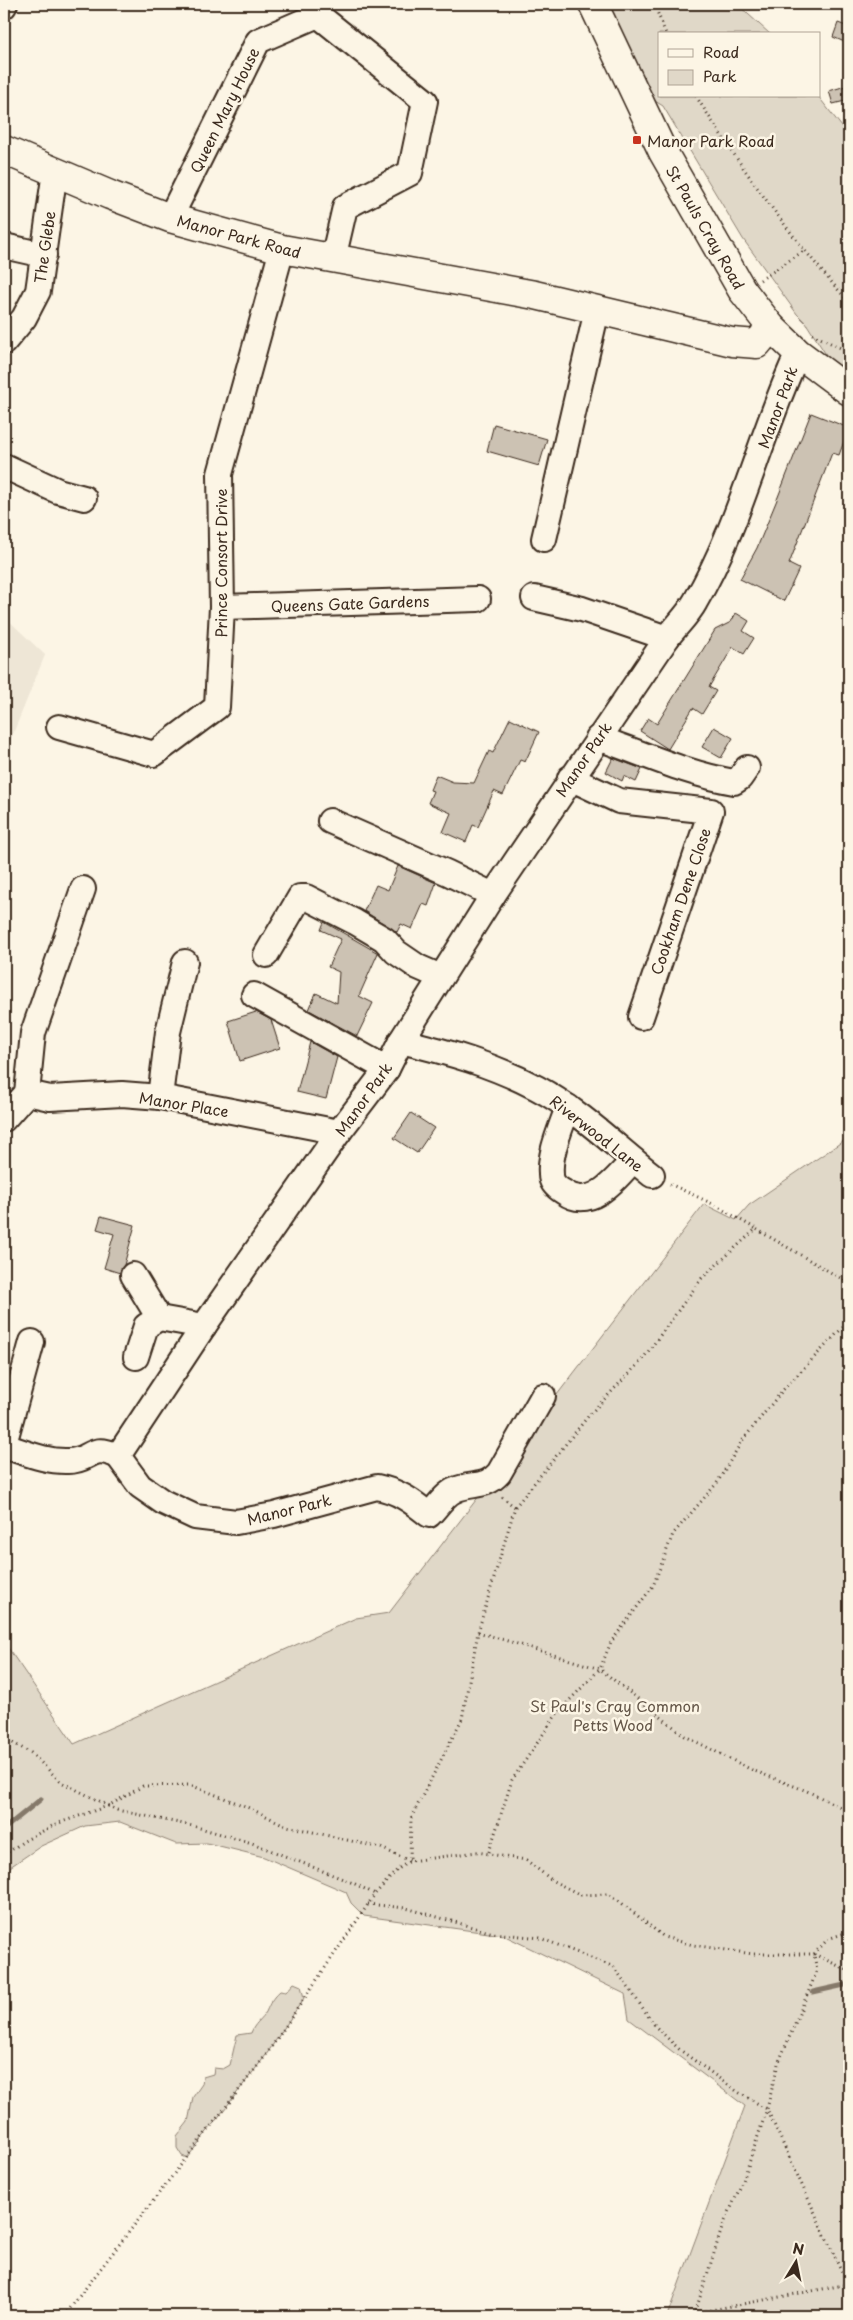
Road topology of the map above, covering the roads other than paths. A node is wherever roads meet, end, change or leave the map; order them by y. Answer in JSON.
{"nodes":[{"id":1,"x":593,"y":4,"type":"edge"},
{"id":2,"x":4,"y":150,"type":"edge"},
{"id":3,"x":55,"y":171,"type":"junction"},
{"id":4,"x":170,"y":218,"type":"junction"},
{"id":5,"x":4,"y":246,"type":"edge"},
{"id":6,"x":282,"y":249,"type":"junction"},
{"id":7,"x":44,"y":255,"type":"junction"},
{"id":8,"x":333,"y":259,"type":"junction"},
{"id":9,"x":597,"y":310,"type":"junction"},
{"id":10,"x":771,"y":327,"type":"junction"},
{"id":11,"x":802,"y":340,"type":"junction"},
{"id":12,"x":4,"y":342,"type":"edge"},
{"id":13,"x":849,"y":391,"type":"edge"},
{"id":14,"x":4,"y":466,"type":"edge"},
{"id":15,"x":84,"y":498,"type":"dead end"},
{"id":16,"x":544,"y":539,"type":"dead end"},
{"id":17,"x":534,"y":598,"type":"dead end"},
{"id":18,"x":478,"y":599,"type":"dead end"},
{"id":19,"x":222,"y":608,"type":"junction"},
{"id":20,"x":667,"y":638,"type":"junction"},
{"id":21,"x":59,"y":727,"type":"dead end"},
{"id":22,"x":598,"y":738,"type":"junction"},
{"id":23,"x":747,"y":768,"type":"dead end"},
{"id":24,"x":570,"y":778,"type":"junction"},
{"id":25,"x":330,"y":822,"type":"dead end"},
{"id":26,"x":84,"y":889,"type":"dead end"},
{"id":27,"x":493,"y":895,"type":"junction"},
{"id":28,"x":266,"y":955,"type":"dead end"},
{"id":29,"x":185,"y":962,"type":"dead end"},
{"id":30,"x":441,"y":977,"type":"junction"},
{"id":31,"x":254,"y":995,"type":"dead end"},
{"id":32,"x":641,"y":1016,"type":"dead end"},
{"id":33,"x":401,"y":1040,"type":"junction"},
{"id":34,"x":387,"y":1069,"type":"junction"},
{"id":35,"x":27,"y":1093,"type":"junction"},
{"id":36,"x":160,"y":1097,"type":"junction"},
{"id":37,"x":568,"y":1107,"type":"junction"},
{"id":38,"x":4,"y":1119,"type":"edge"},
{"id":39,"x":339,"y":1132,"type":"junction"},
{"id":40,"x":633,"y":1160,"type":"junction"},
{"id":41,"x":652,"y":1175,"type":"road end"},
{"id":42,"x":133,"y":1274,"type":"dead end"},
{"id":43,"x":159,"y":1318,"type":"junction"},
{"id":44,"x":204,"y":1326,"type":"junction"},
{"id":45,"x":32,"y":1342,"type":"dead end"},
{"id":46,"x":136,"y":1356,"type":"dead end"},
{"id":47,"x":543,"y":1396,"type":"dead end"},
{"id":48,"x":4,"y":1445,"type":"edge"},
{"id":49,"x":118,"y":1456,"type":"junction"}],
"edges":[{"from":1,"to":10,"type":"main road","name":"St Pauls Cray Road"},
{"from":2,"to":3,"type":"main road","name":"Manor Park Road"},
{"from":3,"to":4,"type":"main road","name":"Manor Park Road"},
{"from":3,"to":7,"type":"street","name":"The Glebe"},
{"from":4,"to":6,"type":"main road","name":"Manor Park Road"},
{"from":4,"to":8,"type":"street","name":"Queen Mary House"},
{"from":5,"to":7,"type":"street"},
{"from":6,"to":8,"type":"main road","name":"Manor Park Road"},
{"from":6,"to":19,"type":"street","name":"Prince Consort Drive"},
{"from":7,"to":12,"type":"street","name":"The Glebe"},
{"from":8,"to":9,"type":"main road","name":"Manor Park Road"},
{"from":9,"to":10,"type":"main road","name":"Manor Park Road"},
{"from":9,"to":16,"type":"street"},
{"from":10,"to":11,"type":"main road","name":"St Pauls Cray Road"},
{"from":11,"to":13,"type":"main road","name":"St Pauls Cray Road"},
{"from":11,"to":20,"type":"street","name":"Manor Park"},
{"from":14,"to":15,"type":"street"},
{"from":17,"to":20,"type":"street"},
{"from":18,"to":19,"type":"street","name":"Queens Gate Gardens"},
{"from":19,"to":21,"type":"street","name":"Prince Consort Drive"},
{"from":20,"to":22,"type":"street","name":"Manor Park"},
{"from":22,"to":23,"type":"street"},
{"from":22,"to":24,"type":"street","name":"Manor Park"},
{"from":24,"to":27,"type":"street","name":"Manor Park"},
{"from":24,"to":32,"type":"street","name":"Cookham Dene Close"},
{"from":25,"to":27,"type":"street"},
{"from":26,"to":35,"type":"street"},
{"from":27,"to":30,"type":"street","name":"Manor Park"},
{"from":28,"to":30,"type":"street"},
{"from":29,"to":36,"type":"street"},
{"from":30,"to":33,"type":"street","name":"Manor Park"},
{"from":31,"to":34,"type":"street"},
{"from":33,"to":34,"type":"street","name":"Manor Park"},
{"from":33,"to":37,"type":"street","name":"Riverwood Lane"},
{"from":34,"to":39,"type":"street","name":"Manor Park"},
{"from":35,"to":36,"type":"street","name":"Manor Place"},
{"from":35,"to":38,"type":"street"},
{"from":36,"to":39,"type":"street","name":"Manor Place"},
{"from":37,"to":40,"type":"street","name":"Riverwood Lane"},
{"from":37,"to":40,"type":"street"},
{"from":39,"to":44,"type":"street","name":"Manor Park"},
{"from":40,"to":41,"type":"street","name":"Riverwood Lane"},
{"from":42,"to":43,"type":"street"},
{"from":43,"to":44,"type":"street"},
{"from":43,"to":46,"type":"street"},
{"from":44,"to":49,"type":"street","name":"Manor Park"},
{"from":45,"to":48,"type":"street"},
{"from":47,"to":49,"type":"street","name":"Manor Park"},
{"from":48,"to":49,"type":"street"}]}
